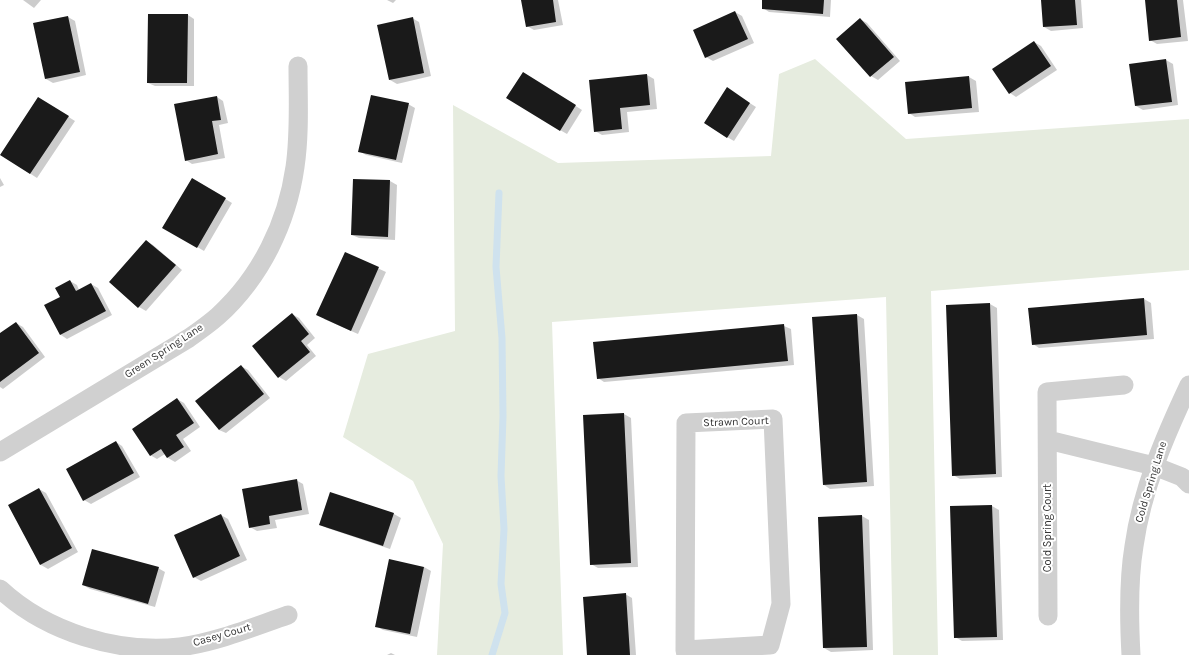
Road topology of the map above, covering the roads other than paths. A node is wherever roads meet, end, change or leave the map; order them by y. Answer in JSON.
{"nodes":[{"id":1,"x":298,"y":66,"type":"dead end"},
{"id":2,"x":1124,"y":385,"type":"dead end"},
{"id":3,"x":1189,"y":385,"type":"edge"},
{"id":4,"x":1048,"y":440,"type":"junction"},
{"id":5,"x":0,"y":452,"type":"edge"},
{"id":6,"x":1154,"y":466,"type":"junction"},
{"id":7,"x":1189,"y":484,"type":"edge"},
{"id":8,"x":0,"y":588,"type":"edge"},
{"id":9,"x":288,"y":615,"type":"dead end"},
{"id":10,"x":1048,"y":616,"type":"dead end"},
{"id":11,"x":685,"y":652,"type":"edge"},
{"id":12,"x":1131,"y":655,"type":"edge"}],
"edges":[{"from":1,"to":5,"type":"street","name":"Green Spring Lane"},
{"from":2,"to":4,"type":"street","name":"Cold Spring Court"},
{"from":3,"to":6,"type":"street","name":"Cold Spring Lane"},
{"from":4,"to":6,"type":"street"},
{"from":4,"to":10,"type":"street","name":"Cold Spring Court"},
{"from":6,"to":7,"type":"street"},
{"from":6,"to":12,"type":"street","name":"Cold Spring Lane"},
{"from":8,"to":9,"type":"street","name":"Casey Court"},
{"from":11,"to":11,"type":"street","name":"Strawn Court"}]}
